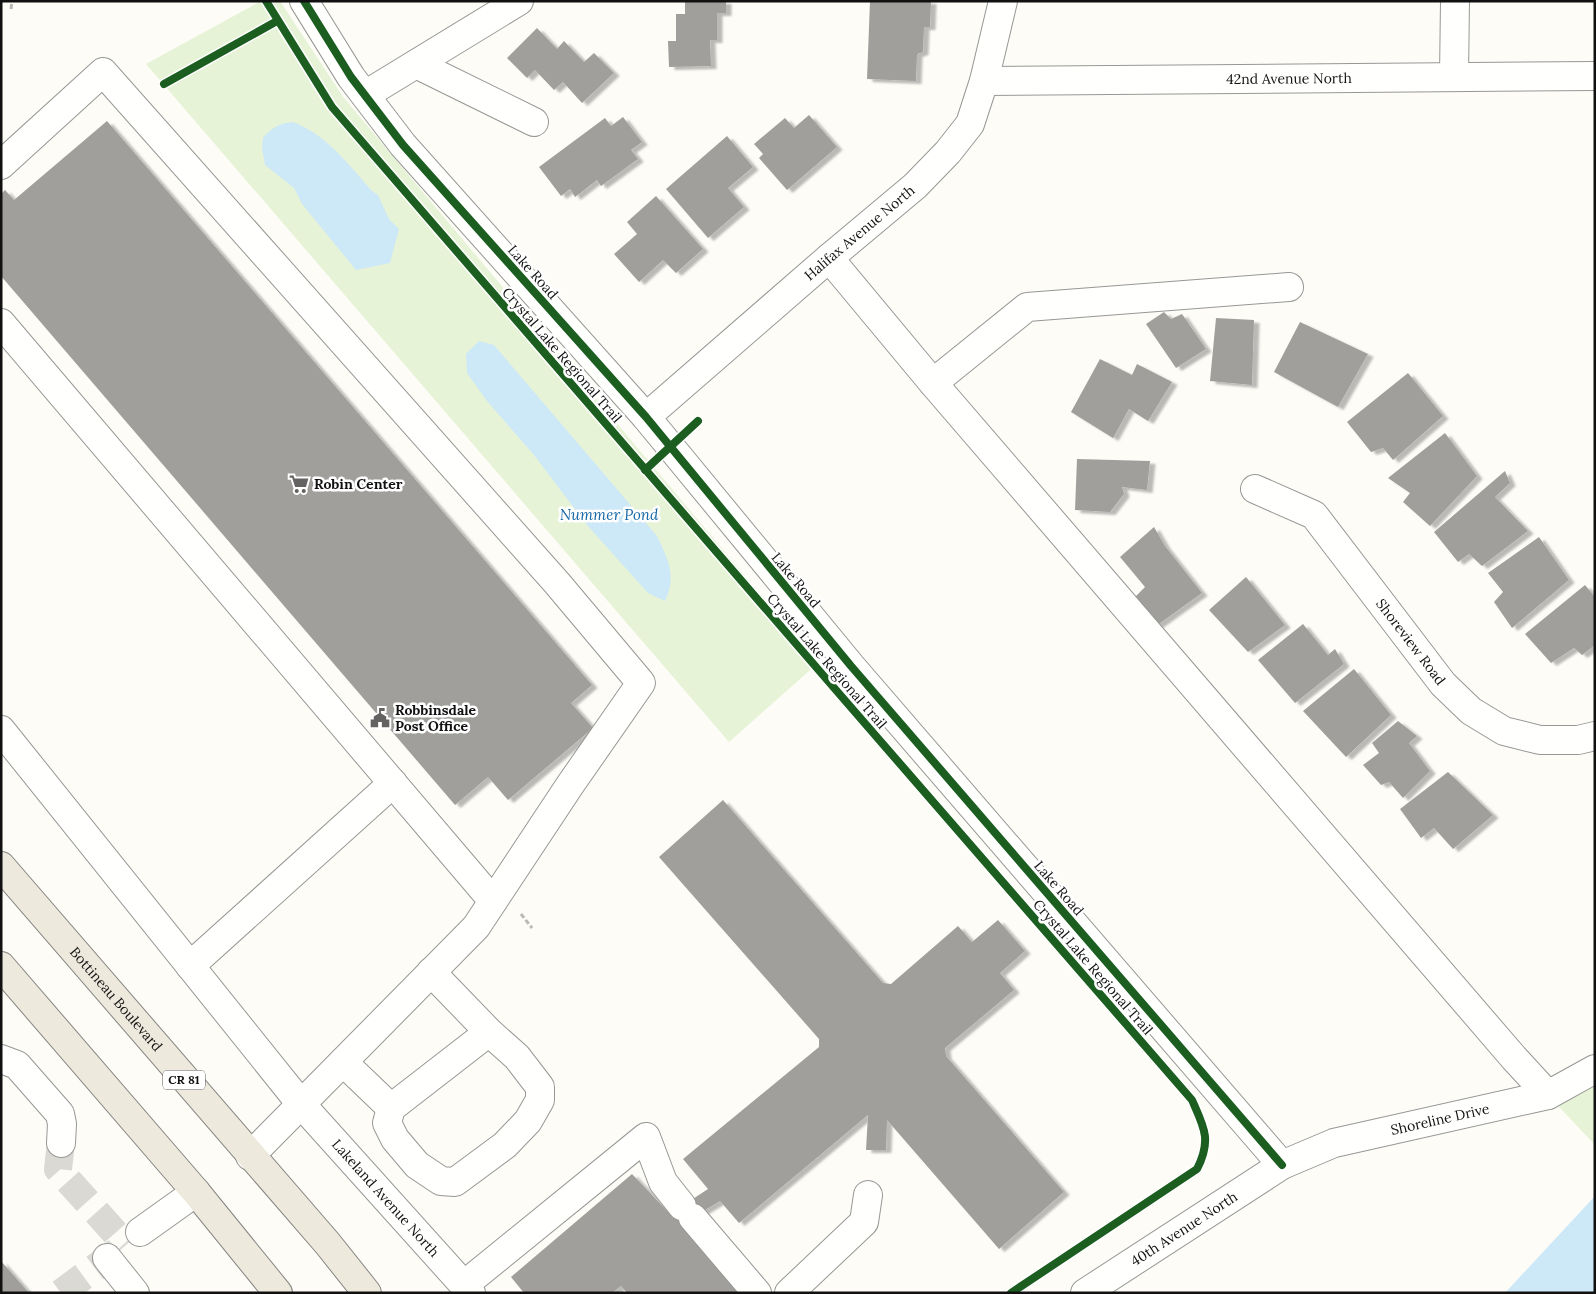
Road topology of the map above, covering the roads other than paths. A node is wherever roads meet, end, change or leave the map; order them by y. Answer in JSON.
{"nodes":[{"id":1,"x":304,"y":1,"type":"edge"},
{"id":2,"x":519,"y":1,"type":"edge"},
{"id":3,"x":1004,"y":1,"type":"edge"},
{"id":4,"x":1455,"y":1,"type":"edge"},
{"id":5,"x":416,"y":64,"type":"junction"},
{"id":6,"x":1595,"y":76,"type":"edge"},
{"id":7,"x":1454,"y":77,"type":"junction"},
{"id":8,"x":984,"y":80,"type":"junction"},
{"id":9,"x":365,"y":95,"type":"junction"},
{"id":10,"x":534,"y":122,"type":"dead end"},
{"id":11,"x":1,"y":165,"type":"edge"},
{"id":12,"x":829,"y":258,"type":"junction"},
{"id":13,"x":1289,"y":287,"type":"dead end"},
{"id":14,"x":3,"y":330,"type":"edge"},
{"id":15,"x":933,"y":383,"type":"junction"},
{"id":16,"x":646,"y":417,"type":"junction"},
{"id":17,"x":1255,"y":489,"type":"dead end"},
{"id":18,"x":1,"y":730,"type":"edge"},
{"id":19,"x":1595,"y":736,"type":"edge"},
{"id":20,"x":393,"y":783,"type":"junction"},
{"id":21,"x":1,"y":866,"type":"edge"},
{"id":22,"x":494,"y":901,"type":"junction"},
{"id":23,"x":1,"y":966,"type":"edge"},
{"id":24,"x":190,"y":966,"type":"junction"},
{"id":25,"x":431,"y":972,"type":"junction"},
{"id":26,"x":489,"y":1032,"type":"junction"},
{"id":27,"x":1,"y":1059,"type":"edge"},
{"id":28,"x":343,"y":1062,"type":"junction"},
{"id":29,"x":1595,"y":1069,"type":"edge"},
{"id":30,"x":1548,"y":1096,"type":"junction"},
{"id":31,"x":301,"y":1104,"type":"junction"},
{"id":32,"x":391,"y":1108,"type":"junction"},
{"id":33,"x":61,"y":1143,"type":"tunnel mouth"},
{"id":34,"x":250,"y":1156,"type":"junction"},
{"id":35,"x":1282,"y":1165,"type":"junction"},
{"id":36,"x":196,"y":1192,"type":"junction"},
{"id":37,"x":868,"y":1195,"type":"dead end"},
{"id":38,"x":140,"y":1232,"type":"dead end"},
{"id":39,"x":107,"y":1258,"type":"dead end"},
{"id":40,"x":468,"y":1289,"type":"edge"},
{"id":41,"x":135,"y":1293,"type":"edge"},
{"id":42,"x":278,"y":1293,"type":"edge"},
{"id":43,"x":368,"y":1293,"type":"edge"},
{"id":44,"x":757,"y":1293,"type":"edge"},
{"id":45,"x":789,"y":1293,"type":"edge"},
{"id":46,"x":1085,"y":1293,"type":"edge"}],
"edges":[{"from":1,"to":9,"type":"street","name":"Lake Road"},
{"from":2,"to":5,"type":"street"},
{"from":3,"to":8,"type":"street","name":"Halifax Avenue North"},
{"from":4,"to":7,"type":"street"},
{"from":5,"to":9,"type":"street"},
{"from":5,"to":10,"type":"street"},
{"from":6,"to":7,"type":"street","name":"42nd Avenue North"},
{"from":7,"to":8,"type":"street","name":"42nd Avenue North"},
{"from":8,"to":12,"type":"street","name":"Halifax Avenue North"},
{"from":9,"to":16,"type":"street","name":"Lake Road"},
{"from":11,"to":22,"type":"street"},
{"from":12,"to":15,"type":"street"},
{"from":12,"to":16,"type":"street","name":"Halifax Avenue North"},
{"from":13,"to":15,"type":"street"},
{"from":14,"to":20,"type":"street"},
{"from":15,"to":30,"type":"street"},
{"from":16,"to":35,"type":"street","name":"Lake Road"},
{"from":17,"to":19,"type":"street","name":"Shoreview Road"},
{"from":18,"to":24,"type":"street","name":"Lakeland Avenue North"},
{"from":20,"to":22,"type":"street"},
{"from":20,"to":24,"type":"street"},
{"from":21,"to":34,"type":"main road","name":"Bottineau Boulevard","number":"CR 81"},
{"from":22,"to":25,"type":"street"},
{"from":23,"to":36,"type":"main road"},
{"from":24,"to":31,"type":"street","name":"Lakeland Avenue North"},
{"from":25,"to":26,"type":"street"},
{"from":25,"to":28,"type":"street"},
{"from":26,"to":32,"type":"street"},
{"from":26,"to":32,"type":"street"},
{"from":27,"to":33,"type":"street"},
{"from":28,"to":31,"type":"street"},
{"from":28,"to":32,"type":"street"},
{"from":29,"to":30,"type":"street","name":"Shoreline Drive"},
{"from":30,"to":35,"type":"street","name":"Shoreline Drive"},
{"from":31,"to":34,"type":"street"},
{"from":31,"to":40,"type":"street","name":"Lakeland Avenue North"},
{"from":34,"to":43,"type":"main road","name":"Bottineau Boulevard","number":"CR 81"},
{"from":35,"to":46,"type":"street","name":"40th Avenue North"},
{"from":36,"to":38,"type":"street"},
{"from":36,"to":42,"type":"main road"},
{"from":37,"to":45,"type":"street"},
{"from":39,"to":41,"type":"street"},
{"from":40,"to":44,"type":"street"}]}
